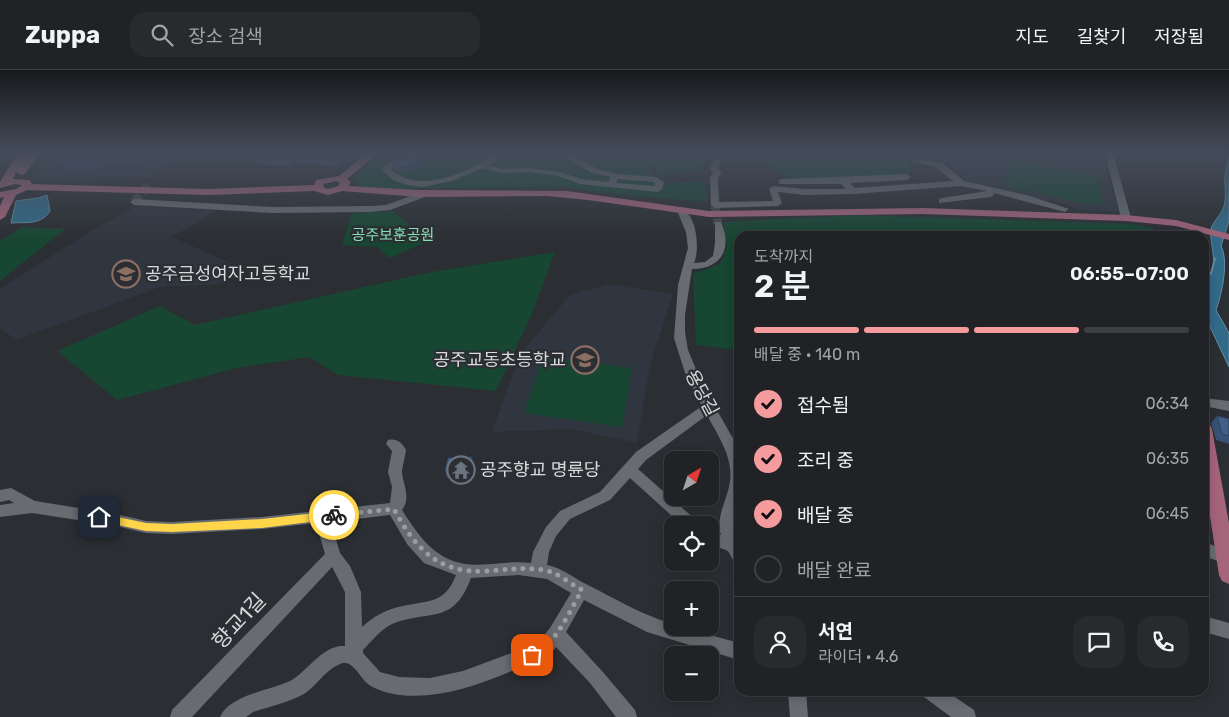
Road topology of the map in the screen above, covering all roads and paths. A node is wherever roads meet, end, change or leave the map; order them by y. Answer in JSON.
{"nodes":[{"id":1,"x":320,"y":183,"type":"edge"},
{"id":2,"x":337,"y":183,"type":"edge"},
{"id":3,"x":409,"y":183,"type":"edge"},
{"id":4,"x":423,"y":183,"type":"edge"},
{"id":5,"x":596,"y":183,"type":"edge"},
{"id":6,"x":660,"y":183,"type":"edge"},
{"id":7,"x":715,"y":183,"type":"edge"},
{"id":8,"x":770,"y":183,"type":"edge"},
{"id":9,"x":846,"y":183,"type":"edge"},
{"id":10,"x":957,"y":183,"type":"edge"},
{"id":11,"x":960,"y":183,"type":"edge"},
{"id":12,"x":1117,"y":183,"type":"edge"},
{"id":13,"x":3,"y":184,"type":"edge"},
{"id":14,"x":342,"y":184,"type":"joint"},
{"id":15,"x":610,"y":185,"type":"joint"},
{"id":16,"x":15,"y":190,"type":"edge"},
{"id":17,"x":773,"y":190,"type":"junction"},
{"id":18,"x":853,"y":191,"type":"junction"},
{"id":19,"x":427,"y":193,"type":"junction"},
{"id":20,"x":577,"y":197,"type":"junction"},
{"id":21,"x":1027,"y":198,"type":"junction"},
{"id":22,"x":942,"y":201,"type":"dead end"},
{"id":23,"x":134,"y":202,"type":"dead end"},
{"id":24,"x":715,"y":204,"type":"junction"},
{"id":25,"x":1065,"y":209,"type":"dead end"},
{"id":26,"x":683,"y":213,"type":"junction"},
{"id":27,"x":0,"y":217,"type":"edge"},
{"id":28,"x":1126,"y":218,"type":"junction"},
{"id":29,"x":718,"y":224,"type":"tunnel mouth"},
{"id":30,"x":1181,"y":224,"type":"junction"},
{"id":31,"x":1178,"y":231,"type":"edge"},
{"id":32,"x":1207,"y":231,"type":"edge"},
{"id":33,"x":1209,"y":232,"type":"edge"},
{"id":34,"x":1229,"y":237,"type":"edge"},
{"id":35,"x":687,"y":266,"type":"junction"},
{"id":36,"x":1209,"y":403,"type":"edge"},
{"id":37,"x":1226,"y":405,"type":"edge"},
{"id":38,"x":709,"y":407,"type":"junction"},
{"id":39,"x":1229,"y":418,"type":"edge"},
{"id":40,"x":393,"y":444,"type":"dead end"},
{"id":41,"x":734,"y":452,"type":"edge"},
{"id":42,"x":629,"y":468,"type":"junction"},
{"id":43,"x":1209,"y":488,"type":"edge"},
{"id":44,"x":0,"y":496,"type":"edge"},
{"id":45,"x":734,"y":496,"type":"edge"},
{"id":46,"x":32,"y":508,"type":"junction"},
{"id":47,"x":394,"y":509,"type":"junction"},
{"id":48,"x":0,"y":510,"type":"edge"},
{"id":49,"x":322,"y":516,"type":"junction"},
{"id":50,"x":682,"y":516,"type":"edge"},
{"id":51,"x":719,"y":542,"type":"edge"},
{"id":52,"x":734,"y":548,"type":"edge"},
{"id":53,"x":734,"y":550,"type":"edge"},
{"id":54,"x":1209,"y":551,"type":"edge"},
{"id":55,"x":333,"y":556,"type":"junction"},
{"id":56,"x":1226,"y":556,"type":"junction"},
{"id":57,"x":538,"y":569,"type":"junction"},
{"id":58,"x":465,"y":571,"type":"junction"},
{"id":59,"x":1229,"y":575,"type":"edge"},
{"id":60,"x":582,"y":590,"type":"junction"},
{"id":61,"x":1209,"y":625,"type":"edge"},
{"id":62,"x":1229,"y":631,"type":"edge"},
{"id":63,"x":556,"y":634,"type":"junction"},
{"id":64,"x":734,"y":650,"type":"edge"},
{"id":65,"x":354,"y":651,"type":"junction"},
{"id":66,"x":798,"y":696,"type":"edge"},
{"id":67,"x":937,"y":696,"type":"edge"},
{"id":68,"x":180,"y":717,"type":"edge"},
{"id":69,"x":230,"y":717,"type":"edge"},
{"id":70,"x":628,"y":717,"type":"edge"},
{"id":71,"x":799,"y":717,"type":"edge"},
{"id":72,"x":967,"y":717,"type":"edge"}],
"edges":[{"from":1,"to":16,"type":"main road"},
{"from":2,"to":14,"type":"main road"},
{"from":3,"to":4,"type":"street"},
{"from":5,"to":15,"type":"street"},
{"from":6,"to":15,"type":"street"},
{"from":7,"to":24,"type":"street"},
{"from":8,"to":17,"type":"street"},
{"from":9,"to":18,"type":"street"},
{"from":10,"to":18,"type":"street"},
{"from":11,"to":21,"type":"street"},
{"from":12,"to":28,"type":"street"},
{"from":13,"to":16,"type":"main road"},
{"from":14,"to":19,"type":"main road"},
{"from":16,"to":27,"type":"main road"},
{"from":17,"to":18,"type":"street"},
{"from":17,"to":24,"type":"street"},
{"from":19,"to":20,"type":"main road"},
{"from":19,"to":23,"type":"street"},
{"from":20,"to":24,"type":"main road"},
{"from":20,"to":26,"type":"main road"},
{"from":21,"to":22,"type":"street"},
{"from":21,"to":25,"type":"street"},
{"from":26,"to":28,"type":"main road"},
{"from":26,"to":35,"type":"street","name":"용당길"},
{"from":28,"to":30,"type":"main road"},
{"from":29,"to":35,"type":"street"},
{"from":30,"to":31,"type":"main road"},
{"from":30,"to":32,"type":"main road"},
{"from":33,"to":34,"type":"main road"},
{"from":35,"to":38,"type":"street","name":"용당길"},
{"from":36,"to":37,"type":"street"},
{"from":37,"to":39,"type":"street"},
{"from":38,"to":41,"type":"street","name":"용당길"},
{"from":38,"to":42,"type":"street"},
{"from":40,"to":47,"type":"street"},
{"from":42,"to":50,"type":"street"},
{"from":42,"to":57,"type":"street"},
{"from":43,"to":56,"type":"main road"},
{"from":44,"to":46,"type":"street"},
{"from":45,"to":52,"type":"street","name":"용당길"},
{"from":46,"to":48,"type":"street"},
{"from":46,"to":49,"type":"street"},
{"from":47,"to":49,"type":"street"},
{"from":47,"to":58,"type":"street"},
{"from":49,"to":55,"type":"street"},
{"from":51,"to":53,"type":"street","name":"용당길"},
{"from":54,"to":56,"type":"street"},
{"from":55,"to":65,"type":"street"},
{"from":55,"to":68,"type":"street","name":"향교1길"},
{"from":56,"to":59,"type":"main road"},
{"from":57,"to":58,"type":"street"},
{"from":57,"to":60,"type":"street"},
{"from":58,"to":65,"type":"street"},
{"from":60,"to":63,"type":"street"},
{"from":60,"to":64,"type":"street"},
{"from":61,"to":62,"type":"street"},
{"from":63,"to":65,"type":"street"},
{"from":63,"to":70,"type":"street"},
{"from":65,"to":69,"type":"street"},
{"from":66,"to":71,"type":"street"},
{"from":67,"to":72,"type":"street"}]}
